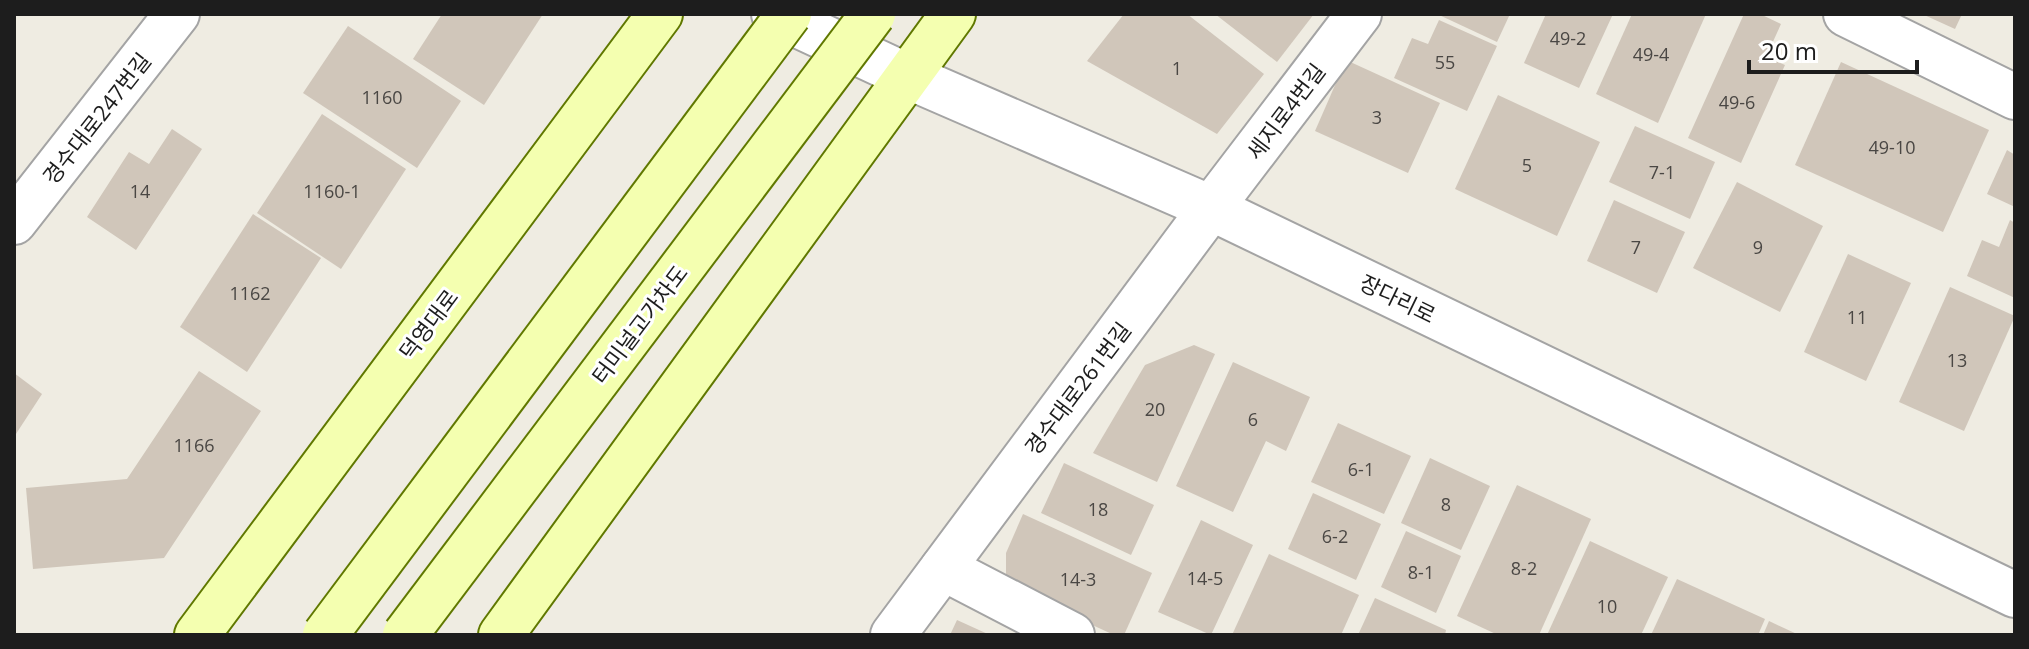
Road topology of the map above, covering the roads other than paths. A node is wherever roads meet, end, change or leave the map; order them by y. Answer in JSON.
{"nodes":[{"id":1,"x":177,"y":14,"type":"edge"},
{"id":2,"x":660,"y":14,"type":"edge"},
{"id":3,"x":774,"y":14,"type":"edge"},
{"id":4,"x":789,"y":14,"type":"edge"},
{"id":5,"x":873,"y":14,"type":"edge"},
{"id":6,"x":953,"y":14,"type":"edge"},
{"id":7,"x":1359,"y":14,"type":"edge"},
{"id":8,"x":1846,"y":14,"type":"edge"},
{"id":9,"x":907,"y":76,"type":"junction"},
{"id":10,"x":2015,"y":97,"type":"edge"},
{"id":11,"x":1211,"y":208,"type":"junction"},
{"id":12,"x":14,"y":222,"type":"edge"},
{"id":13,"x":943,"y":568,"type":"junction"},
{"id":14,"x":2015,"y":595,"type":"edge"},
{"id":15,"x":197,"y":635,"type":"edge"},
{"id":16,"x":325,"y":635,"type":"edge"},
{"id":17,"x":405,"y":635,"type":"edge"},
{"id":18,"x":501,"y":635,"type":"edge"},
{"id":19,"x":893,"y":635,"type":"edge"},
{"id":20,"x":1072,"y":635,"type":"edge"}],
"edges":[{"from":1,"to":12,"type":"street","name":"경수대로247번길"},
{"from":2,"to":15,"type":"main road","name":"덕영대로"},
{"from":3,"to":9,"type":"street","name":"장다리로"},
{"from":4,"to":16,"type":"main road","bridge":true},
{"from":5,"to":17,"type":"main road","name":"터미널고가차도","bridge":true},
{"from":6,"to":9,"type":"main road"},
{"from":7,"to":11,"type":"street","name":"세지로4번길"},
{"from":8,"to":10,"type":"street"},
{"from":9,"to":11,"type":"street","name":"장다리로"},
{"from":9,"to":18,"type":"main road"},
{"from":11,"to":13,"type":"street","name":"경수대로261번길"},
{"from":11,"to":14,"type":"street","name":"장다리로"},
{"from":13,"to":19,"type":"street","name":"경수대로261번길"},
{"from":13,"to":20,"type":"street"}]}
